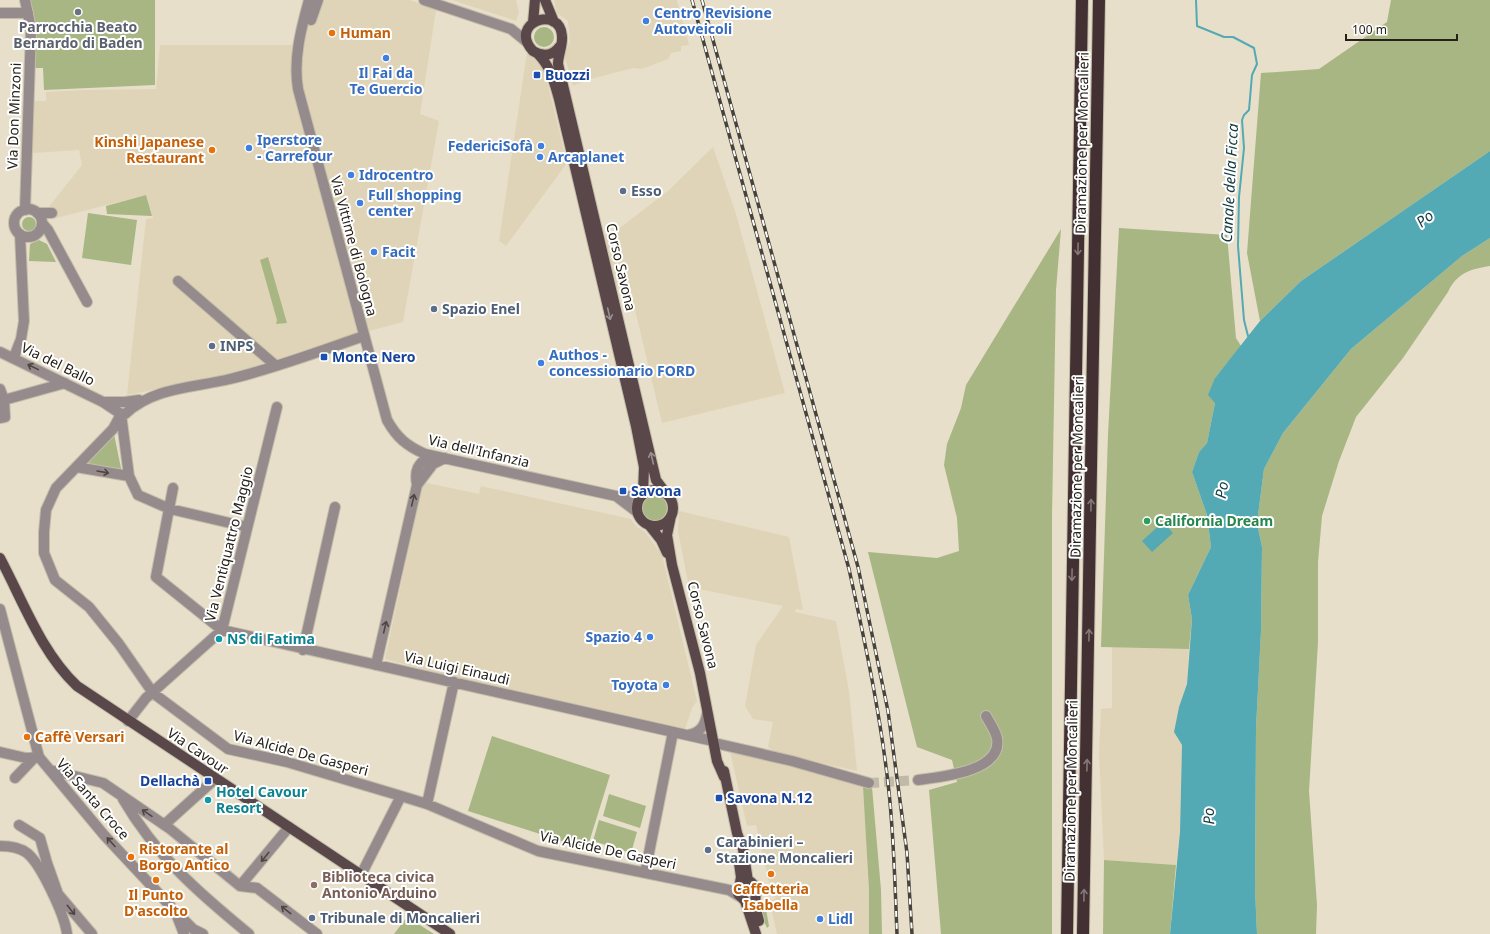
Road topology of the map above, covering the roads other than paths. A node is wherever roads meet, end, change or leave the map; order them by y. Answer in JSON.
{"nodes":[{"id":1,"x":26,"y":0,"type":"edge"},
{"id":2,"x":310,"y":0,"type":"edge"},
{"id":3,"x":318,"y":0,"type":"edge"},
{"id":4,"x":424,"y":0,"type":"edge"},
{"id":5,"x":535,"y":0,"type":"edge"},
{"id":6,"x":545,"y":0,"type":"edge"},
{"id":7,"x":1082,"y":0,"type":"edge"},
{"id":8,"x":1100,"y":0,"type":"edge"},
{"id":9,"x":0,"y":13,"type":"edge"},
{"id":10,"x":28,"y":13,"type":"junction"},
{"id":11,"x":554,"y":22,"type":"junction"},
{"id":12,"x":531,"y":25,"type":"junction"},
{"id":13,"x":511,"y":29,"type":"junction"},
{"id":14,"x":527,"y":42,"type":"junction"},
{"id":15,"x":300,"y":45,"type":"junction"},
{"id":16,"x":560,"y":46,"type":"junction"},
{"id":17,"x":538,"y":54,"type":"junction"},
{"id":18,"x":25,"y":210,"type":"junction"},
{"id":19,"x":40,"y":219,"type":"junction"},
{"id":20,"x":29,"y":235,"type":"junction"},
{"id":21,"x":53,"y":242,"type":"junction"},
{"id":22,"x":178,"y":281,"type":"dead end"},
{"id":23,"x":87,"y":302,"type":"dead end"},
{"id":24,"x":364,"y":336,"type":"junction"},
{"id":25,"x":0,"y":352,"type":"edge"},
{"id":26,"x":14,"y":357,"type":"junction"},
{"id":27,"x":275,"y":365,"type":"junction"},
{"id":28,"x":65,"y":383,"type":"junction"},
{"id":29,"x":0,"y":388,"type":"edge"},
{"id":30,"x":4,"y":400,"type":"junction"},
{"id":31,"x":277,"y":407,"type":"dead end"},
{"id":32,"x":122,"y":408,"type":"junction"},
{"id":33,"x":0,"y":418,"type":"edge"},
{"id":34,"x":430,"y":455,"type":"junction"},
{"id":35,"x":445,"y":458,"type":"junction"},
{"id":36,"x":76,"y":467,"type":"junction"},
{"id":37,"x":129,"y":476,"type":"junction"},
{"id":38,"x":417,"y":485,"type":"junction"},
{"id":39,"x":173,"y":488,"type":"dead end"},
{"id":40,"x":665,"y":492,"type":"junction"},
{"id":41,"x":642,"y":495,"type":"junction"},
{"id":42,"x":616,"y":496,"type":"junction"},
{"id":43,"x":335,"y":507,"type":"dead end"},
{"id":44,"x":170,"y":509,"type":"junction"},
{"id":45,"x":637,"y":512,"type":"junction"},
{"id":46,"x":671,"y":516,"type":"junction"},
{"id":47,"x":648,"y":525,"type":"junction"},
{"id":48,"x":247,"y":527,"type":"junction"},
{"id":49,"x":0,"y":558,"type":"edge"},
{"id":50,"x":672,"y":565,"type":"junction"},
{"id":51,"x":0,"y":609,"type":"edge"},
{"id":52,"x":222,"y":630,"type":"junction"},
{"id":53,"x":303,"y":650,"type":"junction"},
{"id":54,"x":376,"y":665,"type":"junction"},
{"id":55,"x":454,"y":682,"type":"junction"},
{"id":56,"x":153,"y":693,"type":"junction"},
{"id":57,"x":705,"y":693,"type":"junction"},
{"id":58,"x":707,"y":714,"type":"junction"},
{"id":59,"x":986,"y":716,"type":"dead end"},
{"id":60,"x":128,"y":721,"type":"junction"},
{"id":61,"x":673,"y":732,"type":"junction"},
{"id":62,"x":686,"y":735,"type":"junction"},
{"id":63,"x":716,"y":743,"type":"junction"},
{"id":64,"x":0,"y":752,"type":"edge"},
{"id":65,"x":33,"y":758,"type":"junction"},
{"id":66,"x":50,"y":770,"type":"junction"},
{"id":67,"x":15,"y":778,"type":"dead end"},
{"id":68,"x":216,"y":779,"type":"junction"},
{"id":69,"x":918,"y":780,"type":"tunnel mouth"},
{"id":70,"x":870,"y":783,"type":"tunnel mouth"},
{"id":71,"x":121,"y":796,"type":"junction"},
{"id":72,"x":401,"y":796,"type":"junction"},
{"id":73,"x":426,"y":804,"type":"junction"},
{"id":74,"x":19,"y":825,"type":"dead end"},
{"id":75,"x":164,"y":825,"type":"junction"},
{"id":76,"x":289,"y":826,"type":"junction"},
{"id":77,"x":0,"y":846,"type":"edge"},
{"id":78,"x":645,"y":873,"type":"junction"},
{"id":79,"x":361,"y":875,"type":"junction"},
{"id":80,"x":240,"y":886,"type":"junction"},
{"id":81,"x":744,"y":891,"type":"junction"},
{"id":82,"x":56,"y":895,"type":"junction"},
{"id":83,"x":175,"y":911,"type":"junction"},
{"id":84,"x":67,"y":934,"type":"edge"},
{"id":85,"x":92,"y":934,"type":"edge"},
{"id":86,"x":184,"y":934,"type":"edge"},
{"id":87,"x":203,"y":934,"type":"edge"},
{"id":88,"x":249,"y":934,"type":"edge"},
{"id":89,"x":317,"y":934,"type":"edge"},
{"id":90,"x":450,"y":934,"type":"edge"},
{"id":91,"x":756,"y":934,"type":"edge"},
{"id":92,"x":763,"y":934,"type":"edge"},
{"id":93,"x":1067,"y":934,"type":"edge"},
{"id":94,"x":1083,"y":934,"type":"edge"}],
"edges":[{"from":1,"to":10,"type":"street","name":"Via Don Minzoni"},
{"from":2,"to":15,"type":"street","name":"Via Vittime di Bologna"},
{"from":3,"to":15,"type":"street"},
{"from":4,"to":13,"type":"street"},
{"from":5,"to":12,"type":"main road"},
{"from":6,"to":11,"type":"main road"},
{"from":7,"to":93,"type":"highway","name":"Diramazione per Moncalieri","one_way":true},
{"from":94,"to":8,"type":"highway","name":"Diramazione per Moncalieri","one_way":true},
{"from":9,"to":10,"type":"street"},
{"from":10,"to":18,"type":"street","name":"Via Don Minzoni"},
{"from":11,"to":12,"type":"main road"},
{"from":11,"to":16,"type":"main road"},
{"from":12,"to":13,"type":"street"},
{"from":12,"to":14,"type":"main road"},
{"from":13,"to":14,"type":"street"},
{"from":14,"to":17,"type":"main road"},
{"from":15,"to":24,"type":"street","name":"Via Vittime di Bologna"},
{"from":16,"to":17,"type":"main road"},
{"from":40,"to":16,"type":"main road","name":"Corso Savona","one_way":true},
{"from":17,"to":41,"type":"main road","name":"Corso Savona","one_way":true},
{"from":18,"to":19,"type":"street"},
{"from":18,"to":20,"type":"street"},
{"from":19,"to":20,"type":"street"},
{"from":19,"to":21,"type":"street"},
{"from":20,"to":21,"type":"street"},
{"from":20,"to":26,"type":"street"},
{"from":21,"to":23,"type":"street"},
{"from":22,"to":27,"type":"street"},
{"from":24,"to":27,"type":"street"},
{"from":24,"to":34,"type":"street","name":"Via dell'Infanzia"},
{"from":25,"to":26,"type":"street","name":"Via del Ballo"},
{"from":28,"to":26,"type":"street","name":"Via del Ballo","one_way":true},
{"from":27,"to":32,"type":"street"},
{"from":28,"to":30,"type":"street"},
{"from":28,"to":32,"type":"street","name":"Via del Ballo"},
{"from":29,"to":30,"type":"street"},
{"from":30,"to":33,"type":"street"},
{"from":31,"to":48,"type":"street","name":"Via Ventiquattro Maggio"},
{"from":32,"to":36,"type":"street","name":"Via Alcide De Gasperi"},
{"from":32,"to":37,"type":"street"},
{"from":34,"to":35,"type":"street","name":"Via dell'Infanzia"},
{"from":34,"to":38,"type":"street"},
{"from":35,"to":38,"type":"street"},
{"from":35,"to":42,"type":"street","name":"Via dell'Infanzia"},
{"from":36,"to":37,"type":"street","one_way":true},
{"from":36,"to":56,"type":"street","name":"Via Alcide De Gasperi"},
{"from":37,"to":44,"type":"street"},
{"from":54,"to":38,"type":"street","one_way":true},
{"from":39,"to":44,"type":"street"},
{"from":40,"to":41,"type":"main road"},
{"from":40,"to":46,"type":"main road"},
{"from":41,"to":42,"type":"street","name":"Via dell'Infanzia"},
{"from":41,"to":45,"type":"main road"},
{"from":42,"to":45,"type":"street","name":"Via dell'Infanzia"},
{"from":43,"to":53,"type":"street"},
{"from":44,"to":48,"type":"street"},
{"from":44,"to":52,"type":"street"},
{"from":45,"to":47,"type":"main road"},
{"from":46,"to":47,"type":"main road"},
{"from":46,"to":50,"type":"main road","name":"Corso Savona"},
{"from":47,"to":50,"type":"main road","name":"Corso Savona"},
{"from":48,"to":52,"type":"street","name":"Via Ventiquattro Maggio"},
{"from":49,"to":60,"type":"main road","name":"Via Cavour"},
{"from":50,"to":57,"type":"main road","name":"Corso Savona"},
{"from":51,"to":65,"type":"street"},
{"from":52,"to":53,"type":"street","name":"Via Luigi Einaudi"},
{"from":52,"to":56,"type":"street","name":"Via Ventiquattro Maggio"},
{"from":53,"to":54,"type":"street","name":"Via Luigi Einaudi"},
{"from":54,"to":55,"type":"street","name":"Via Luigi Einaudi"},
{"from":55,"to":61,"type":"street","name":"Via Luigi Einaudi"},
{"from":55,"to":73,"type":"street"},
{"from":56,"to":60,"type":"street","name":"Via Ventiquattro Maggio"},
{"from":56,"to":72,"type":"street","name":"Via Alcide De Gasperi"},
{"from":57,"to":58,"type":"main road","name":"Corso Savona"},
{"from":57,"to":63,"type":"main road","name":"Corso Savona"},
{"from":58,"to":62,"type":"street"},
{"from":58,"to":63,"type":"main road","name":"Corso Savona"},
{"from":59,"to":69,"type":"street"},
{"from":60,"to":68,"type":"main road","name":"Via Cavour"},
{"from":61,"to":62,"type":"street","name":"Via Luigi Einaudi"},
{"from":61,"to":78,"type":"street"},
{"from":62,"to":63,"type":"street","name":"Via Luigi Einaudi"},
{"from":63,"to":70,"type":"street","name":"Via Luigi Einaudi"},
{"from":63,"to":81,"type":"main road","name":"Corso Savona"},
{"from":64,"to":65,"type":"street"},
{"from":65,"to":66,"type":"street","name":"Via Santa Croce"},
{"from":65,"to":67,"type":"street"},
{"from":66,"to":71,"type":"street"},
{"from":83,"to":66,"type":"street","name":"Via Santa Croce","one_way":true},
{"from":68,"to":75,"type":"street"},
{"from":68,"to":76,"type":"main road","name":"Via Cavour"},
{"from":75,"to":71,"type":"street","one_way":true},
{"from":71,"to":88,"type":"street"},
{"from":72,"to":73,"type":"street","name":"Via Alcide De Gasperi"},
{"from":72,"to":79,"type":"street"},
{"from":73,"to":78,"type":"street","name":"Via Alcide De Gasperi"},
{"from":74,"to":82,"type":"street"},
{"from":75,"to":80,"type":"street"},
{"from":76,"to":79,"type":"main road","name":"Via Cavour"},
{"from":76,"to":80,"type":"street","one_way":true},
{"from":77,"to":82,"type":"street"},
{"from":78,"to":81,"type":"street","name":"Via Alcide De Gasperi"},
{"from":79,"to":90,"type":"main road","name":"Via Cavour"},
{"from":89,"to":80,"type":"street","one_way":true},
{"from":81,"to":91,"type":"main road","name":"Corso Savona"},
{"from":81,"to":92,"type":"main road","name":"Corso Savona"},
{"from":82,"to":84,"type":"street"},
{"from":82,"to":85,"type":"street","one_way":true},
{"from":83,"to":86,"type":"street","name":"Via Santa Croce"},
{"from":83,"to":87,"type":"street"}]}
